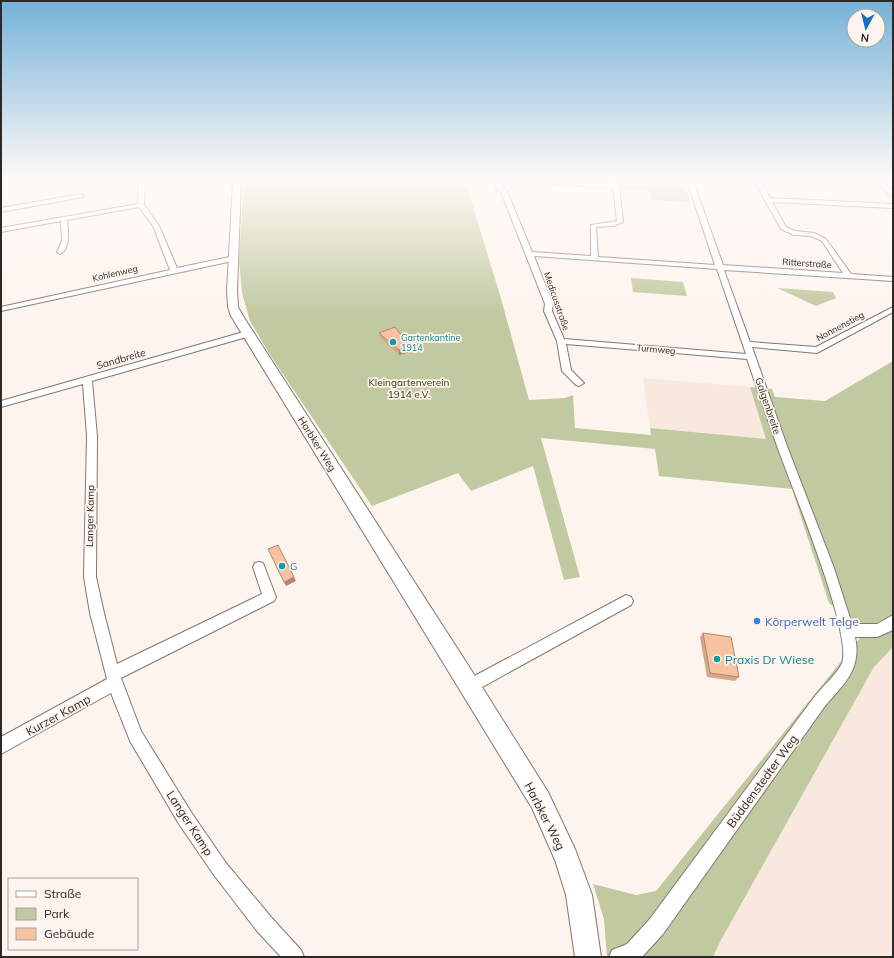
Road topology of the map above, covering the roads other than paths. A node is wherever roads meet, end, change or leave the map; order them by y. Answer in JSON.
{"nodes":[{"id":1,"x":26,"y":226,"type":"edge"},
{"id":2,"x":64,"y":226,"type":"edge"},
{"id":3,"x":156,"y":226,"type":"edge"},
{"id":4,"x":235,"y":226,"type":"edge"},
{"id":5,"x":518,"y":226,"type":"edge"},
{"id":6,"x":594,"y":226,"type":"edge"},
{"id":7,"x":706,"y":226,"type":"edge"},
{"id":8,"x":782,"y":226,"type":"edge"},
{"id":9,"x":1,"y":230,"type":"edge"},
{"id":10,"x":60,"y":252,"type":"dead end"},
{"id":11,"x":529,"y":254,"type":"junction"},
{"id":12,"x":234,"y":258,"type":"junction"},
{"id":13,"x":595,"y":258,"type":"junction"},
{"id":14,"x":720,"y":267,"type":"junction"},
{"id":15,"x":174,"y":270,"type":"junction"},
{"id":16,"x":849,"y":276,"type":"junction"},
{"id":17,"x":893,"y":280,"type":"edge"},
{"id":18,"x":1,"y":309,"type":"edge"},
{"id":19,"x":893,"y":309,"type":"edge"},
{"id":20,"x":247,"y":334,"type":"junction"},
{"id":21,"x":560,"y":341,"type":"junction"},
{"id":22,"x":746,"y":344,"type":"junction"},
{"id":23,"x":751,"y":357,"type":"junction"},
{"id":24,"x":87,"y":380,"type":"junction"},
{"id":25,"x":579,"y":383,"type":"dead end"},
{"id":26,"x":1,"y":404,"type":"edge"},
{"id":27,"x":259,"y":567,"type":"dead end"},
{"id":28,"x":626,"y":601,"type":"dead end"},
{"id":29,"x":893,"y":621,"type":"edge"},
{"id":30,"x":847,"y":630,"type":"junction"},
{"id":31,"x":114,"y":678,"type":"junction"},
{"id":32,"x":470,"y":686,"type":"junction"},
{"id":33,"x":1,"y":746,"type":"edge"},
{"id":34,"x":294,"y":957,"type":"edge"},
{"id":35,"x":588,"y":957,"type":"edge"},
{"id":36,"x":619,"y":957,"type":"edge"}],
"edges":[{"from":1,"to":9,"type":"street"},
{"from":2,"to":10,"type":"street"},
{"from":3,"to":15,"type":"street"},
{"from":4,"to":12,"type":"main road","name":"Harbker Weg"},
{"from":5,"to":11,"type":"street","name":"Medicusstraße"},
{"from":6,"to":13,"type":"street"},
{"from":7,"to":14,"type":"street","name":"Galgenbreite"},
{"from":8,"to":16,"type":"street"},
{"from":11,"to":13,"type":"street","name":"Ritterstraße"},
{"from":11,"to":21,"type":"street","name":"Medicusstraße"},
{"from":12,"to":15,"type":"street","name":"Kohlenweg"},
{"from":12,"to":20,"type":"main road","name":"Harbker Weg"},
{"from":13,"to":14,"type":"street","name":"Ritterstraße"},
{"from":14,"to":16,"type":"street","name":"Ritterstraße"},
{"from":14,"to":22,"type":"street","name":"Galgenbreite"},
{"from":15,"to":18,"type":"street","name":"Kohlenweg"},
{"from":16,"to":17,"type":"street","name":"Ritterstraße"},
{"from":19,"to":22,"type":"street","name":"Nonnenstieg"},
{"from":20,"to":24,"type":"street","name":"Sandbreite"},
{"from":20,"to":32,"type":"main road","name":"Harbker Weg"},
{"from":21,"to":23,"type":"street","name":"Turmweg"},
{"from":21,"to":25,"type":"street","name":"Medicusstraße"},
{"from":22,"to":23,"type":"street","name":"Galgenbreite"},
{"from":23,"to":30,"type":"street","name":"Galgenbreite"},
{"from":24,"to":26,"type":"street","name":"Sandbreite"},
{"from":24,"to":31,"type":"street","name":"Langer Kamp"},
{"from":27,"to":31,"type":"street"},
{"from":28,"to":32,"type":"street"},
{"from":29,"to":30,"type":"street"},
{"from":30,"to":36,"type":"street","name":"Büddenstedter Weg"},
{"from":31,"to":33,"type":"street","name":"Kurzer Kamp"},
{"from":31,"to":34,"type":"street","name":"Langer Kamp"},
{"from":32,"to":35,"type":"main road","name":"Harbker Weg"}]}
